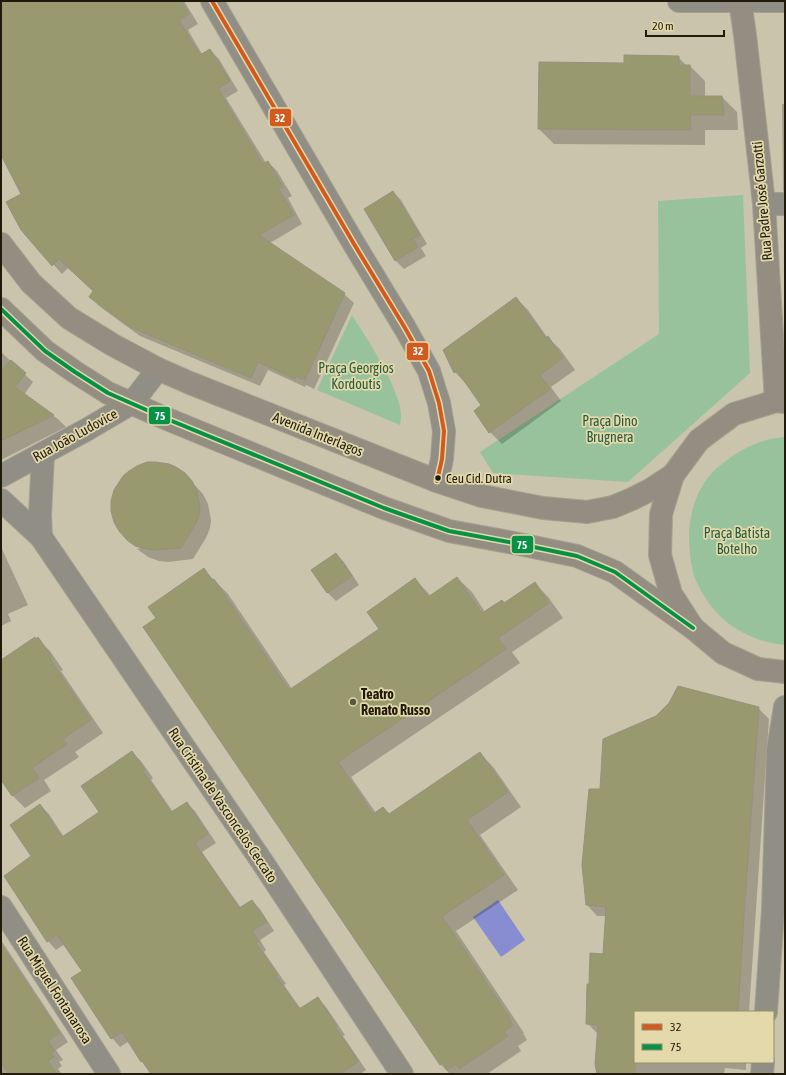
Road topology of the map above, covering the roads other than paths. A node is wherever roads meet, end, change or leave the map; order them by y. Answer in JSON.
{"nodes":[{"id":1,"x":679,"y":1,"type":"edge"},
{"id":2,"x":740,"y":1,"type":"edge"},
{"id":3,"x":785,"y":1,"type":"edge"},
{"id":4,"x":216,"y":2,"type":"edge"},
{"id":5,"x":774,"y":204,"type":"edge"},
{"id":6,"x":1,"y":244,"type":"edge"},
{"id":7,"x":1,"y":309,"type":"edge"},
{"id":8,"x":158,"y":370,"type":"junction"},
{"id":9,"x":780,"y":401,"type":"edge"},
{"id":10,"x":132,"y":403,"type":"junction"},
{"id":11,"x":43,"y":454,"type":"junction"},
{"id":12,"x":673,"y":475,"type":"junction"},
{"id":13,"x":1,"y":476,"type":"edge"},
{"id":14,"x":437,"y":481,"type":"junction"},
{"id":15,"x":1,"y":500,"type":"edge"},
{"id":16,"x":41,"y":537,"type":"junction"},
{"id":17,"x":693,"y":628,"type":"junction"},
{"id":18,"x":785,"y":672,"type":"edge"},
{"id":19,"x":785,"y":707,"type":"edge"},
{"id":20,"x":1,"y":907,"type":"edge"},
{"id":21,"x":779,"y":918,"type":"edge"},
{"id":22,"x":766,"y":1011,"type":"edge"},
{"id":23,"x":763,"y":1063,"type":"edge"},
{"id":24,"x":109,"y":1074,"type":"edge"},
{"id":25,"x":402,"y":1074,"type":"edge"},
{"id":26,"x":762,"y":1074,"type":"edge"}],
"edges":[{"from":1,"to":2,"type":"street"},
{"from":2,"to":3,"type":"street"},
{"from":2,"to":5,"type":"main road","name":"Rua Padre José Garzotti"},
{"from":4,"to":14,"type":"street"},
{"from":5,"to":9,"type":"main road","name":"Rua Padre José Garzotti"},
{"from":6,"to":8,"type":"main road","name":"Avenida Interlagos"},
{"from":7,"to":10,"type":"main road"},
{"from":8,"to":10,"type":"street","name":"Rua João Ludovice"},
{"from":8,"to":14,"type":"main road","name":"Avenida Interlagos"},
{"from":9,"to":12,"type":"main road"},
{"from":10,"to":11,"type":"street","name":"Rua João Ludovice"},
{"from":10,"to":17,"type":"main road"},
{"from":11,"to":13,"type":"street","name":"Rua João Ludovice"},
{"from":11,"to":16,"type":"street"},
{"from":12,"to":14,"type":"main road","name":"Avenida Interlagos"},
{"from":12,"to":17,"type":"main road"},
{"from":15,"to":16,"type":"street","name":"Rua Cristina de Vasconcelos Ceccato"},
{"from":16,"to":25,"type":"street","name":"Rua Cristina de Vasconcelos Ceccato"},
{"from":17,"to":18,"type":"main road"},
{"from":19,"to":21,"type":"street"},
{"from":20,"to":24,"type":"street","name":"Rua Miguel Fontanarosa"},
{"from":21,"to":22,"type":"street"},
{"from":23,"to":26,"type":"street"}]}
